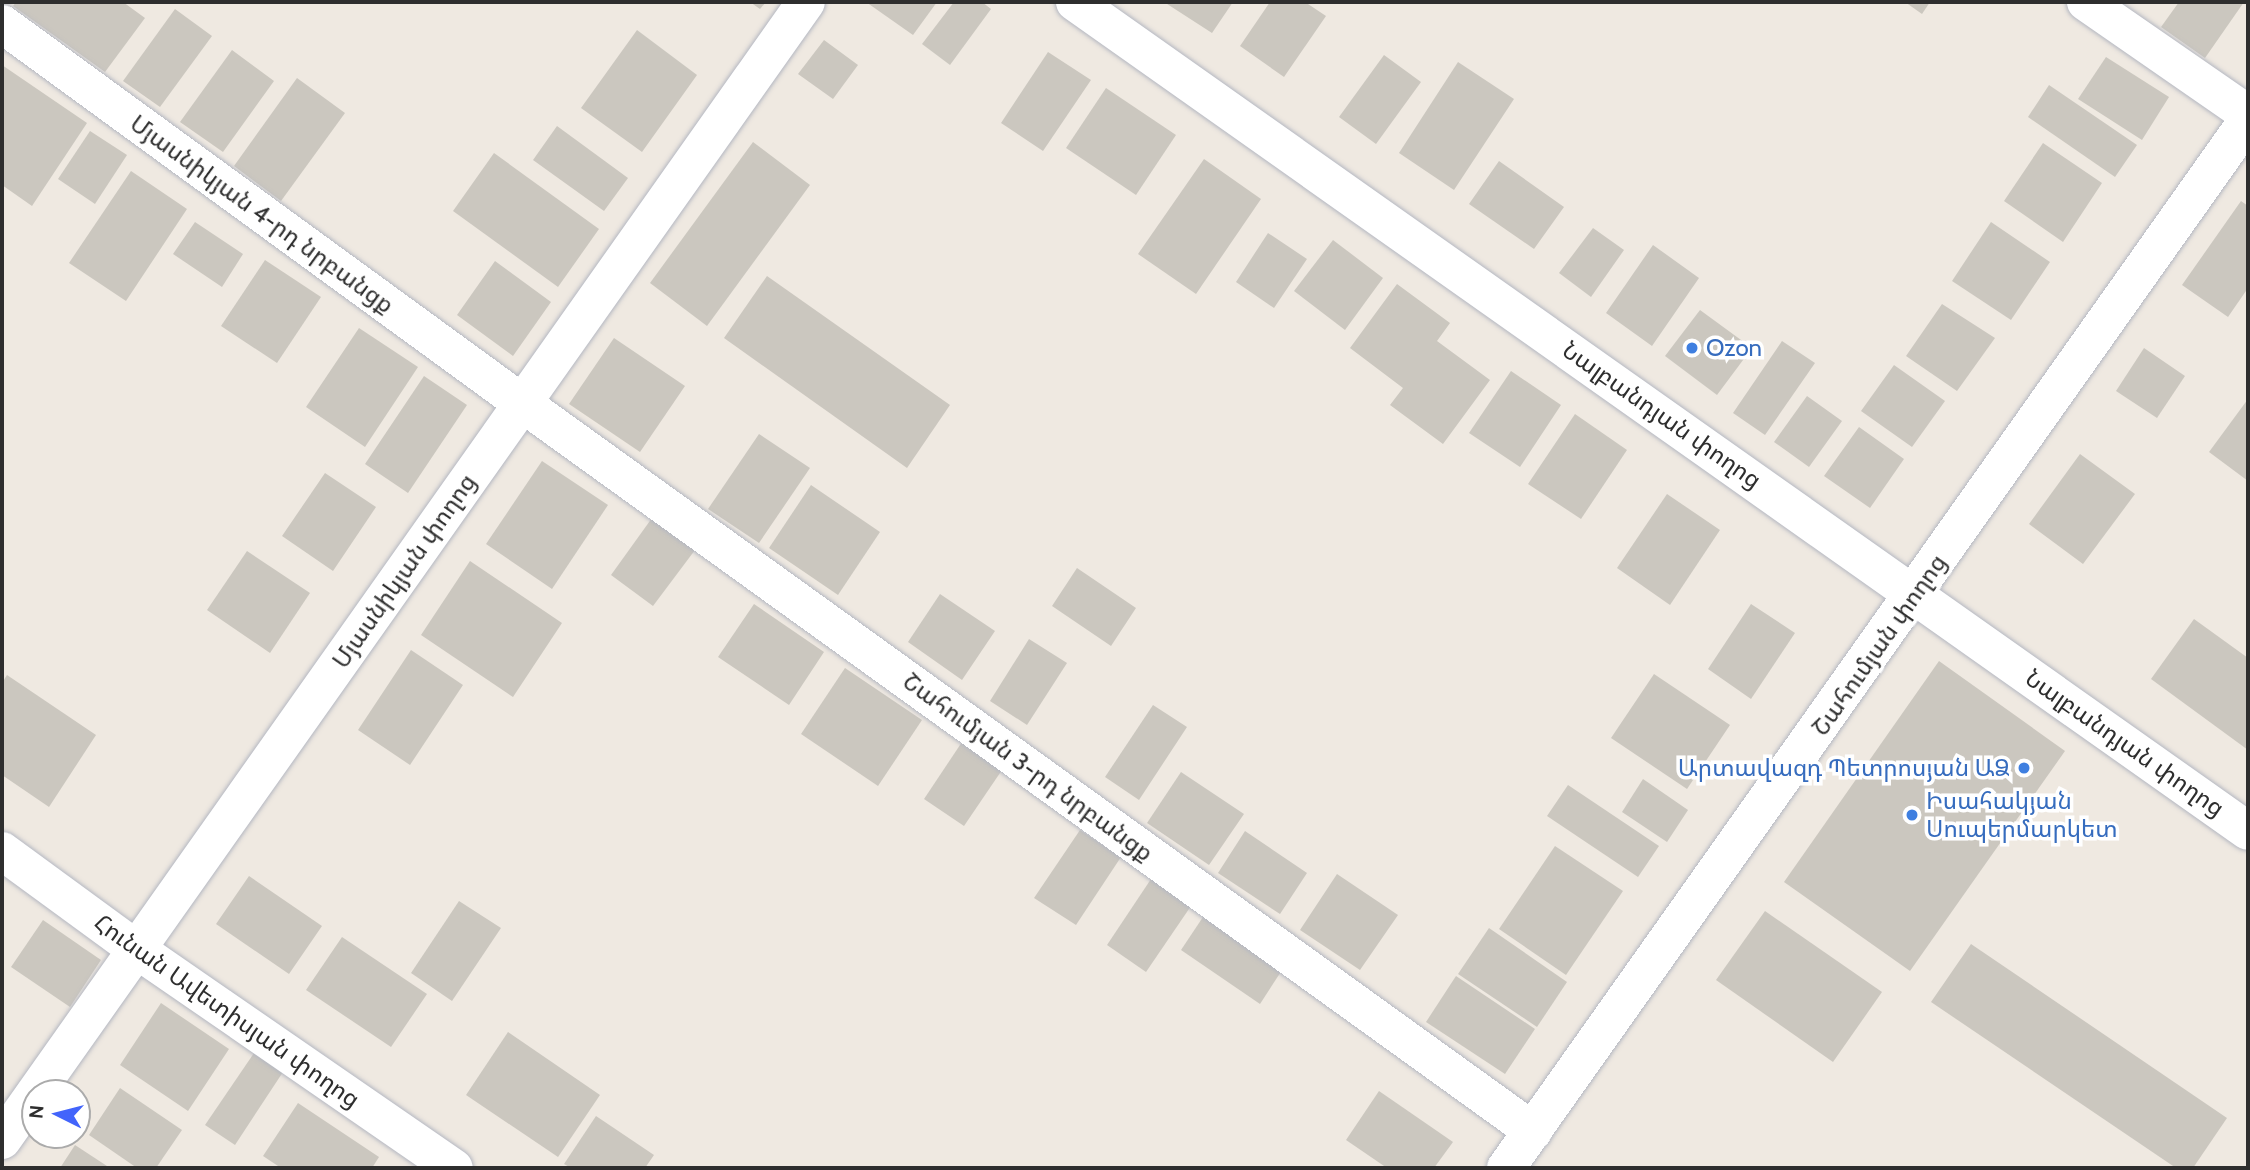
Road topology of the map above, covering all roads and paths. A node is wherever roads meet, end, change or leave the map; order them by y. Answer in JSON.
{"nodes":[{"id":1,"x":806,"y":2,"type":"edge"},
{"id":2,"x":1075,"y":2,"type":"edge"},
{"id":3,"x":2086,"y":2,"type":"edge"},
{"id":4,"x":2,"y":24,"type":"edge"},
{"id":5,"x":2248,"y":117,"type":"edge"},
{"id":6,"x":522,"y":403,"type":"junction"},
{"id":7,"x":1916,"y":594,"type":"junction"},
{"id":8,"x":2248,"y":831,"type":"edge"},
{"id":9,"x":2,"y":851,"type":"edge"},
{"id":10,"x":136,"y":949,"type":"junction"},
{"id":11,"x":1533,"y":1131,"type":"junction"},
{"id":12,"x":2,"y":1140,"type":"edge"},
{"id":13,"x":454,"y":1168,"type":"edge"},
{"id":14,"x":1507,"y":1168,"type":"edge"}],
"edges":[{"from":1,"to":6,"type":"street","name":"Մյասնիկյան փողոց"},
{"from":2,"to":7,"type":"street","name":"Նալբանդյան փողոց"},
{"from":3,"to":5,"type":"street"},
{"from":4,"to":6,"type":"street","name":"Մյասնիկյան 4-րդ նրբանցք"},
{"from":5,"to":7,"type":"street","name":"Շահումյան փողոց"},
{"from":6,"to":10,"type":"street","name":"Մյասնիկյան փողոց"},
{"from":6,"to":11,"type":"street","name":"Շահումյան 3-րդ նրբանցք"},
{"from":7,"to":8,"type":"street","name":"Նալբանդյան փողոց"},
{"from":7,"to":11,"type":"street","name":"Շահումյան փողոց"},
{"from":9,"to":10,"type":"street","name":"Հունան Ավետիսյան փողոց"},
{"from":10,"to":12,"type":"street","name":"Մյասնիկյան փողոց"},
{"from":10,"to":13,"type":"street","name":"Հունան Ավետիսյան փողոց"},
{"from":11,"to":14,"type":"street","name":"Շահումյան փողոց"}]}
